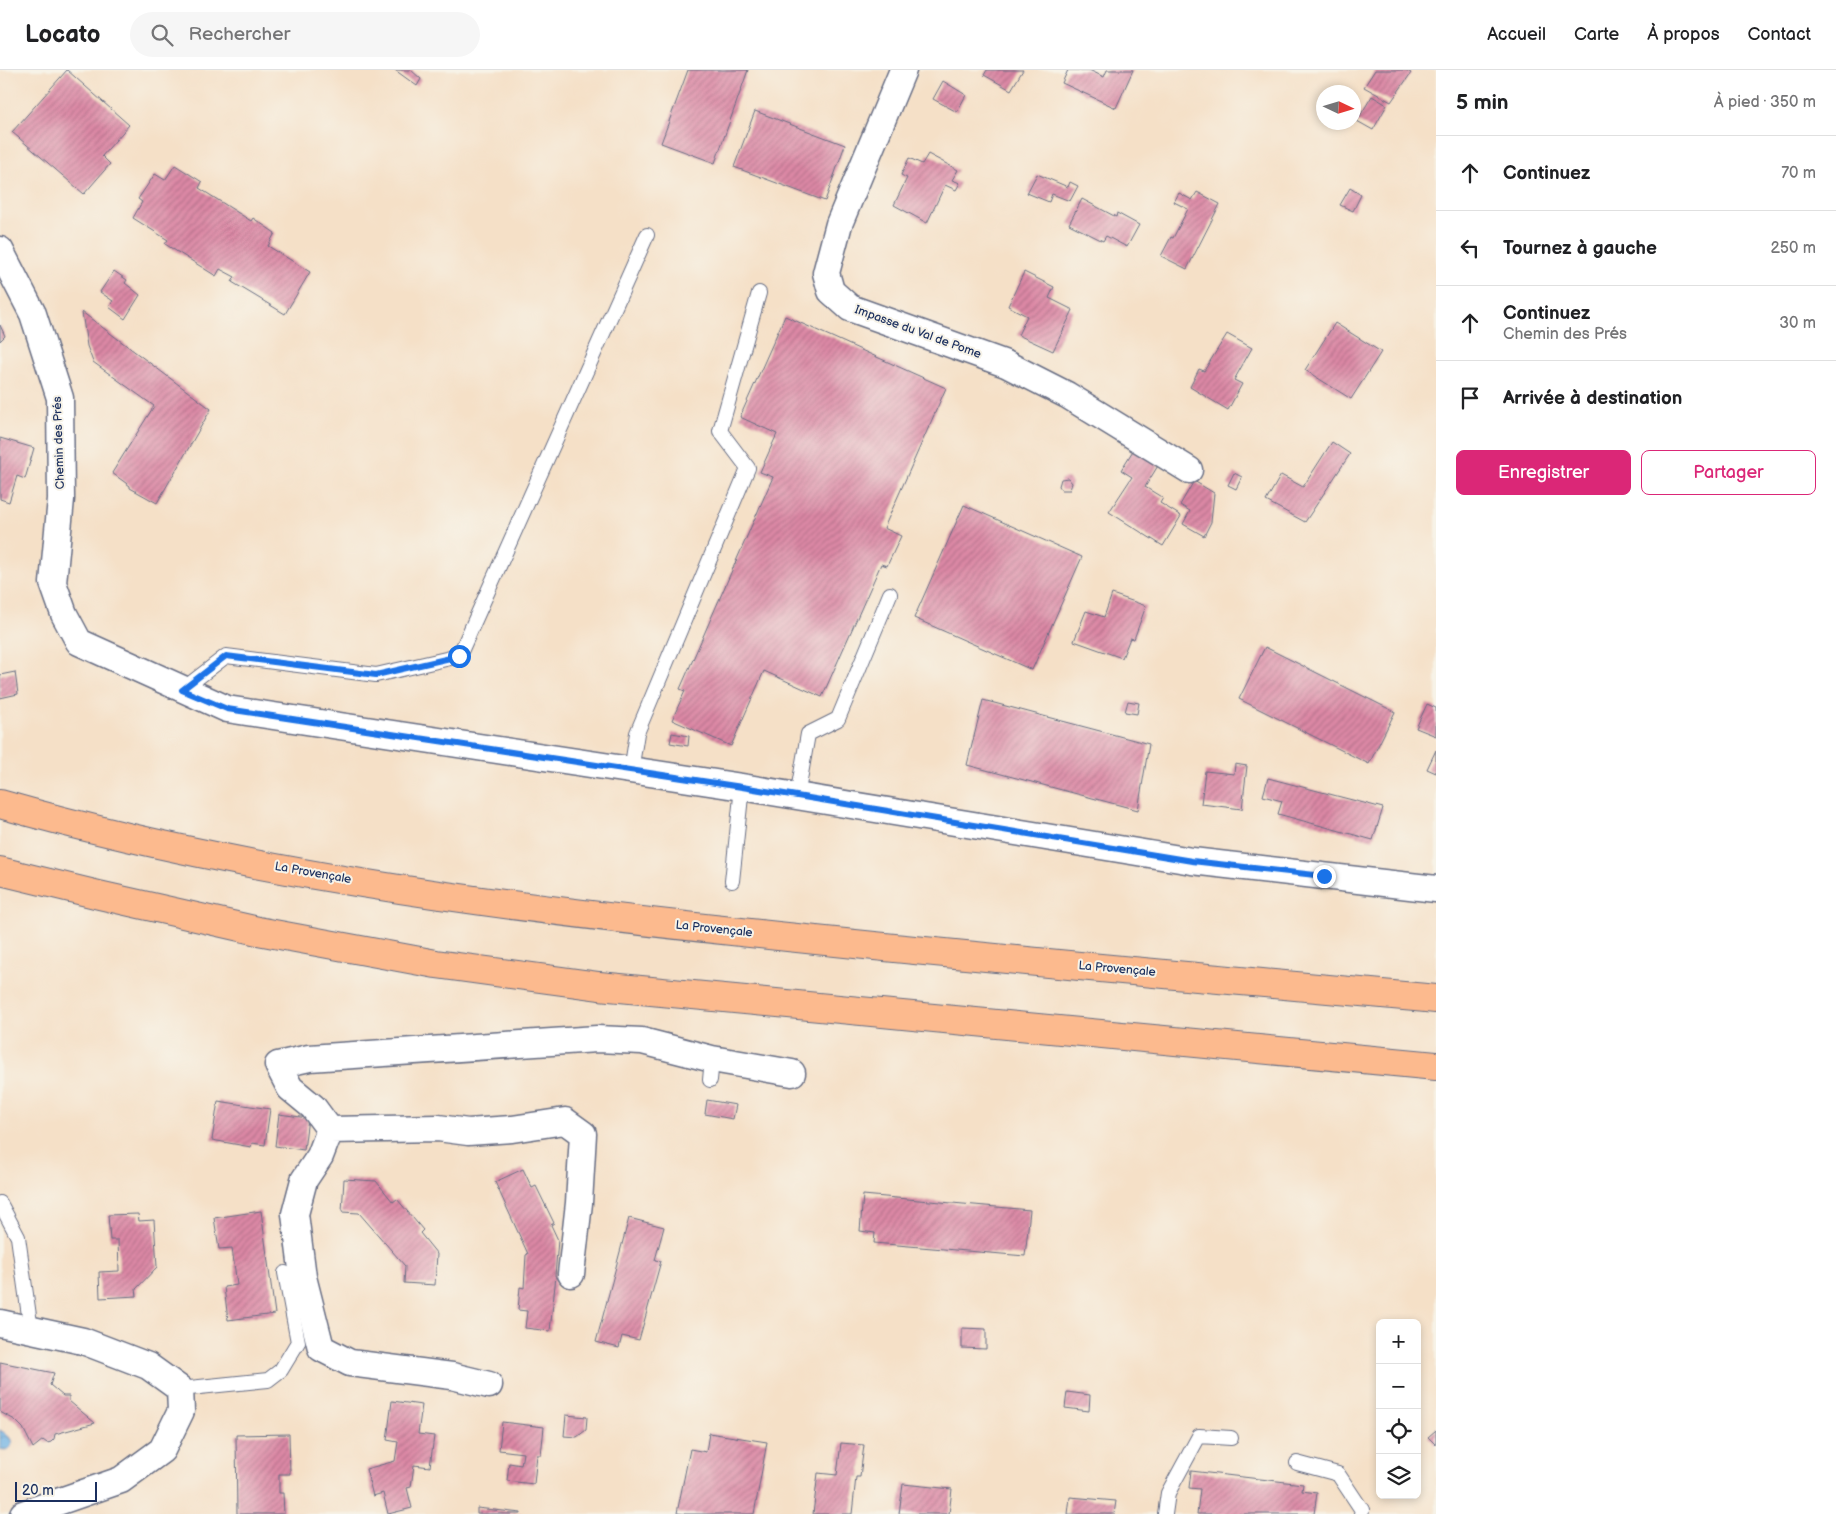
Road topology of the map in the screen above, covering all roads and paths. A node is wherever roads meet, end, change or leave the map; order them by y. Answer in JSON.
{"nodes":[{"id":1,"x":904,"y":70,"type":"edge"},
{"id":2,"x":647,"y":235,"type":"dead end"},
{"id":3,"x":0,"y":250,"type":"edge"},
{"id":4,"x":760,"y":293,"type":"dead end"},
{"id":5,"x":1189,"y":470,"type":"dead end"},
{"id":6,"x":890,"y":594,"type":"dead end"},
{"id":7,"x":182,"y":690,"type":"junction"},
{"id":8,"x":631,"y":771,"type":"junction"},
{"id":9,"x":742,"y":787,"type":"junction"},
{"id":10,"x":797,"y":796,"type":"junction"},
{"id":11,"x":0,"y":804,"type":"edge"},
{"id":12,"x":0,"y":871,"type":"edge"},
{"id":13,"x":732,"y":881,"type":"dead end"},
{"id":14,"x":1436,"y":889,"type":"edge"},
{"id":15,"x":1436,"y":999,"type":"edge"},
{"id":16,"x":1436,"y":1066,"type":"edge"},
{"id":17,"x":792,"y":1073,"type":"dead end"},
{"id":18,"x":330,"y":1130,"type":"junction"},
{"id":19,"x":0,"y":1202,"type":"edge"},
{"id":20,"x":285,"y":1273,"type":"dead end"},
{"id":21,"x":571,"y":1274,"type":"dead end"},
{"id":22,"x":0,"y":1323,"type":"edge"},
{"id":23,"x":31,"y":1330,"type":"junction"},
{"id":24,"x":489,"y":1385,"type":"dead end"},
{"id":25,"x":180,"y":1389,"type":"junction"},
{"id":26,"x":1231,"y":1438,"type":"dead end"},
{"id":27,"x":1297,"y":1463,"type":"dead end"},
{"id":28,"x":23,"y":1514,"type":"edge"},
{"id":29,"x":1165,"y":1514,"type":"edge"},
{"id":30,"x":1361,"y":1514,"type":"edge"}],
"edges":[{"from":1,"to":5,"type":"street","name":"Impasse du Val de Pome"},
{"from":2,"to":7,"type":"lane"},
{"from":3,"to":7,"type":"street","name":"Chemin des Prés"},
{"from":4,"to":8,"type":"lane"},
{"from":6,"to":10,"type":"lane"},
{"from":7,"to":8,"type":"street"},
{"from":8,"to":9,"type":"street"},
{"from":9,"to":10,"type":"street"},
{"from":9,"to":13,"type":"lane"},
{"from":10,"to":14,"type":"street"},
{"from":11,"to":15,"type":"highway","name":"La Provençale"},
{"from":12,"to":16,"type":"highway"},
{"from":17,"to":18,"type":"street"},
{"from":18,"to":21,"type":"street"},
{"from":18,"to":24,"type":"street"},
{"from":19,"to":23,"type":"lane"},
{"from":20,"to":25,"type":"lane"},
{"from":22,"to":23,"type":"street"},
{"from":23,"to":25,"type":"street"},
{"from":25,"to":28,"type":"street"},
{"from":26,"to":29,"type":"lane"},
{"from":27,"to":30,"type":"lane"}]}
